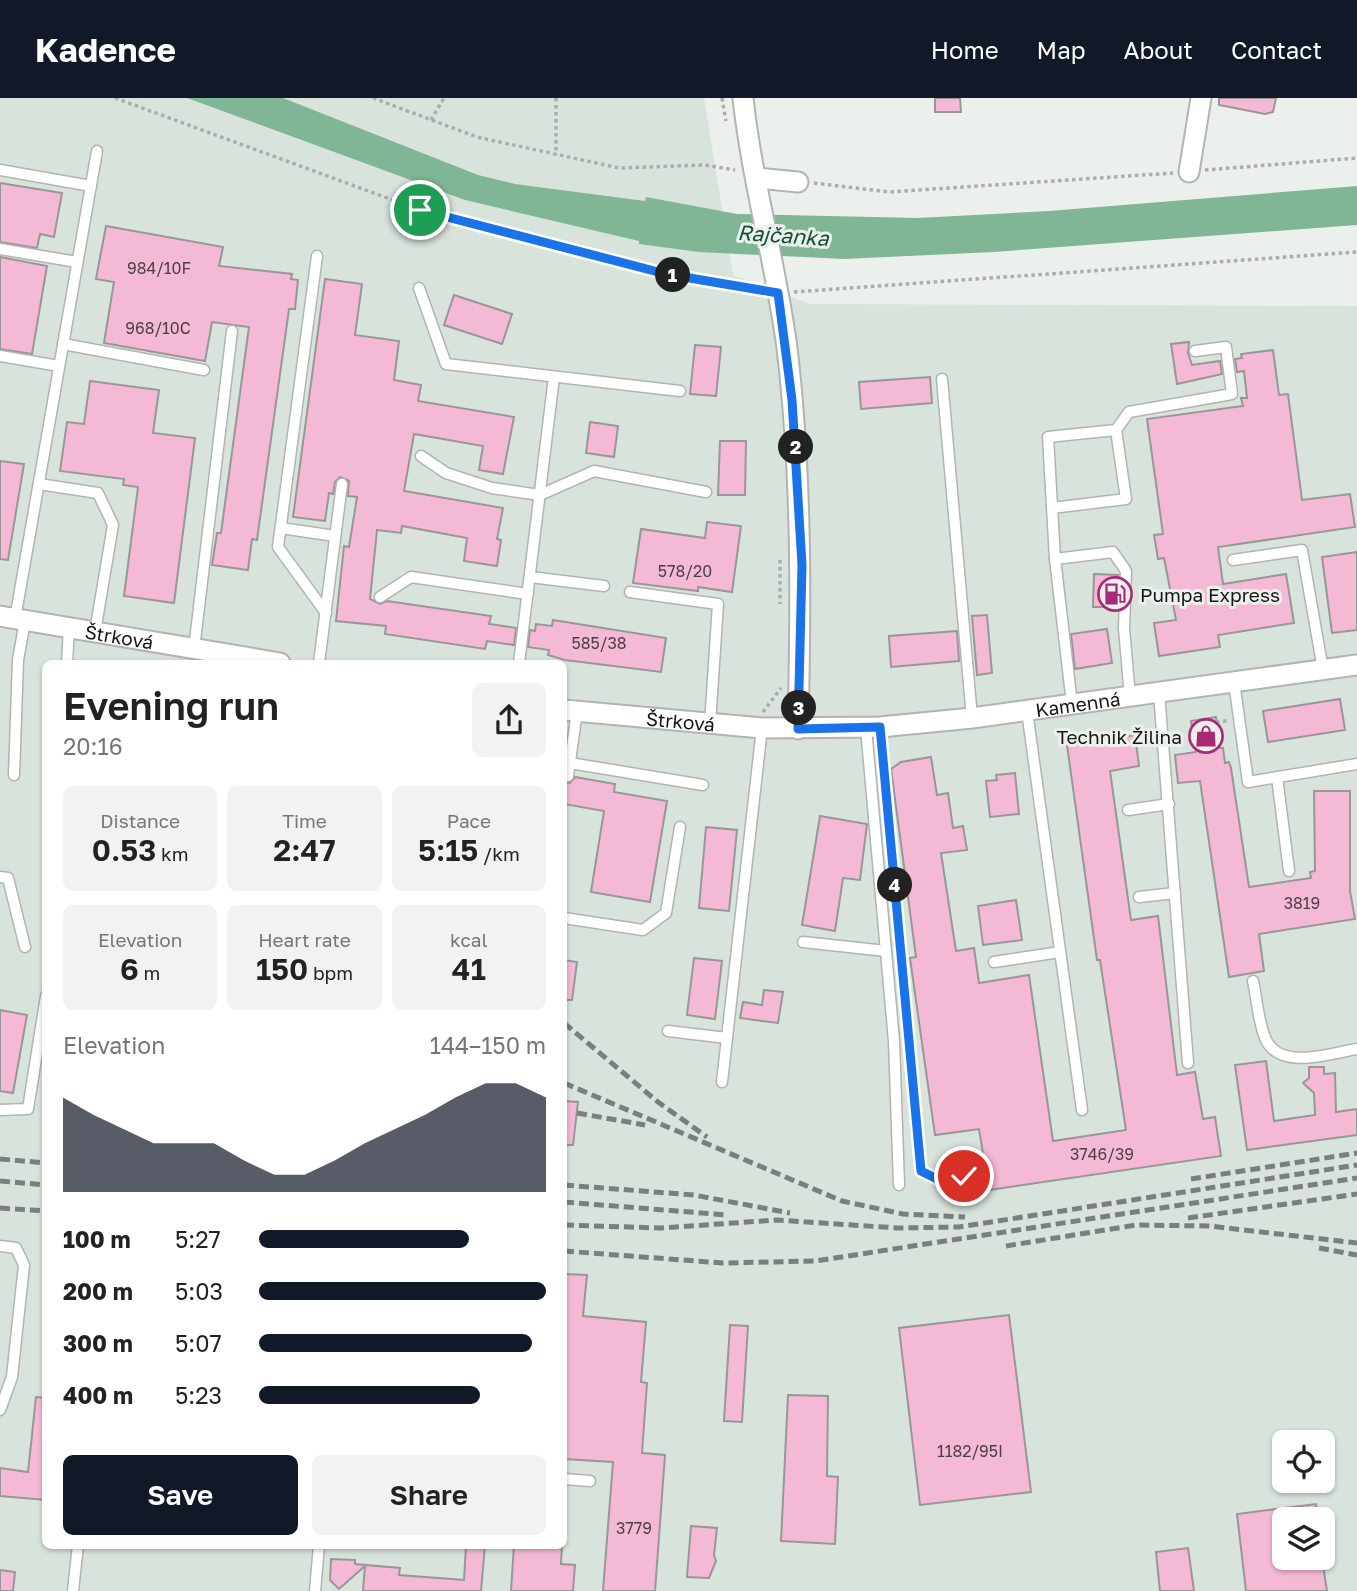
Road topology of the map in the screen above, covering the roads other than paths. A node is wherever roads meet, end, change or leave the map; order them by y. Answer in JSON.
{"nodes":[{"id":1,"x":743,"y":98,"type":"edge"},
{"id":2,"x":1201,"y":98,"type":"edge"},
{"id":3,"x":97,"y":151,"type":"dead end"},
{"id":4,"x":0,"y":170,"type":"edge"},
{"id":5,"x":1189,"y":172,"type":"road end"},
{"id":6,"x":799,"y":182,"type":"road end"},
{"id":7,"x":91,"y":186,"type":"junction"},
{"id":8,"x":758,"y":186,"type":"junction"},
{"id":9,"x":0,"y":249,"type":"edge"},
{"id":10,"x":317,"y":256,"type":"dead end"},
{"id":11,"x":77,"y":262,"type":"junction"},
{"id":12,"x":419,"y":288,"type":"dead end"},
{"id":13,"x":232,"y":331,"type":"dead end"},
{"id":14,"x":63,"y":344,"type":"junction"},
{"id":15,"x":1195,"y":351,"type":"dead end"},
{"id":16,"x":0,"y":356,"type":"edge"},
{"id":17,"x":59,"y":366,"type":"junction"},
{"id":18,"x":204,"y":370,"type":"dead end"},
{"id":19,"x":554,"y":377,"type":"junction"},
{"id":20,"x":942,"y":379,"type":"dead end"},
{"id":21,"x":680,"y":391,"type":"dead end"},
{"id":22,"x":1116,"y":430,"type":"junction"},
{"id":23,"x":421,"y":456,"type":"dead end"},
{"id":24,"x":39,"y":484,"type":"junction"},
{"id":25,"x":342,"y":484,"type":"dead end"},
{"id":26,"x":706,"y":492,"type":"dead end"},
{"id":27,"x":540,"y":495,"type":"junction"},
{"id":28,"x":1052,"y":508,"type":"junction"},
{"id":29,"x":281,"y":528,"type":"junction"},
{"id":30,"x":335,"y":536,"type":"junction"},
{"id":31,"x":1055,"y":559,"type":"junction"},
{"id":32,"x":1233,"y":560,"type":"dead end"},
{"id":33,"x":530,"y":577,"type":"junction"},
{"id":34,"x":604,"y":586,"type":"dead end"},
{"id":35,"x":630,"y":592,"type":"dead end"},
{"id":36,"x":528,"y":594,"type":"junction"},
{"id":37,"x":380,"y":597,"type":"dead end"},
{"id":38,"x":326,"y":613,"type":"junction"},
{"id":39,"x":13,"y":619,"type":"edge"},
{"id":40,"x":69,"y":628,"type":"junction"},
{"id":41,"x":95,"y":632,"type":"junction"},
{"id":42,"x":194,"y":649,"type":"junction"},
{"id":43,"x":67,"y":660,"type":"edge"},
{"id":44,"x":262,"y":660,"type":"edge"},
{"id":45,"x":319,"y":660,"type":"edge"},
{"id":46,"x":519,"y":660,"type":"edge"},
{"id":47,"x":1357,"y":669,"type":"edge"},
{"id":48,"x":1323,"y":670,"type":"junction"},
{"id":49,"x":1234,"y":682,"type":"junction"},
{"id":50,"x":1159,"y":693,"type":"junction"},
{"id":51,"x":1130,"y":697,"type":"junction"},
{"id":52,"x":1072,"y":704,"type":"junction"},
{"id":53,"x":570,"y":711,"type":"edge"},
{"id":54,"x":1027,"y":711,"type":"junction"},
{"id":55,"x":972,"y":718,"type":"junction"},
{"id":56,"x":710,"y":724,"type":"junction"},
{"id":57,"x":762,"y":728,"type":"junction"},
{"id":58,"x":873,"y":728,"type":"junction"},
{"id":59,"x":798,"y":729,"type":"junction"},
{"id":60,"x":570,"y":763,"type":"junction"},
{"id":61,"x":1357,"y":764,"type":"edge"},
{"id":62,"x":14,"y":775,"type":"dead end"},
{"id":63,"x":568,"y":776,"type":"dead end"},
{"id":64,"x":1276,"y":777,"type":"junction"},
{"id":65,"x":703,"y":785,"type":"dead end"},
{"id":66,"x":1168,"y":804,"type":"junction"},
{"id":67,"x":1128,"y":810,"type":"dead end"},
{"id":68,"x":680,"y":827,"type":"dead end"},
{"id":69,"x":1289,"y":871,"type":"dead end"},
{"id":70,"x":0,"y":877,"type":"edge"},
{"id":71,"x":1175,"y":892,"type":"junction"},
{"id":72,"x":1139,"y":897,"type":"dead end"},
{"id":73,"x":567,"y":918,"type":"edge"},
{"id":74,"x":803,"y":942,"type":"dead end"},
{"id":75,"x":25,"y":947,"type":"dead end"},
{"id":76,"x":886,"y":951,"type":"junction"},
{"id":77,"x":1060,"y":952,"type":"junction"},
{"id":78,"x":994,"y":962,"type":"dead end"},
{"id":79,"x":1253,"y":981,"type":"dead end"},
{"id":80,"x":42,"y":1020,"type":"edge"},
{"id":81,"x":668,"y":1031,"type":"dead end"},
{"id":82,"x":727,"y":1038,"type":"junction"},
{"id":83,"x":1357,"y":1049,"type":"edge"},
{"id":84,"x":1188,"y":1063,"type":"dead end"},
{"id":85,"x":722,"y":1082,"type":"dead end"},
{"id":86,"x":0,"y":1110,"type":"edge"},
{"id":87,"x":1082,"y":1110,"type":"dead end"},
{"id":88,"x":964,"y":1176,"type":"dead end"},
{"id":89,"x":899,"y":1185,"type":"dead end"},
{"id":90,"x":0,"y":1246,"type":"edge"},
{"id":91,"x":0,"y":1410,"type":"edge"},
{"id":92,"x":567,"y":1479,"type":"edge"},
{"id":93,"x":590,"y":1481,"type":"dead end"},
{"id":94,"x":78,"y":1549,"type":"edge"},
{"id":95,"x":319,"y":1549,"type":"edge"},
{"id":96,"x":73,"y":1591,"type":"edge"},
{"id":97,"x":315,"y":1591,"type":"edge"}],
"edges":[{"from":1,"to":8,"type":"street"},
{"from":2,"to":5,"type":"street"},
{"from":3,"to":7,"type":"lane"},
{"from":4,"to":7,"type":"lane"},
{"from":6,"to":8,"type":"street"},
{"from":7,"to":11,"type":"lane"},
{"from":8,"to":59,"type":"street"},
{"from":9,"to":11,"type":"lane"},
{"from":10,"to":29,"type":"lane"},
{"from":11,"to":14,"type":"lane"},
{"from":12,"to":19,"type":"lane"},
{"from":13,"to":42,"type":"lane"},
{"from":14,"to":17,"type":"lane"},
{"from":14,"to":18,"type":"lane"},
{"from":15,"to":22,"type":"lane"},
{"from":16,"to":17,"type":"lane"},
{"from":17,"to":24,"type":"lane"},
{"from":19,"to":21,"type":"lane"},
{"from":19,"to":27,"type":"lane"},
{"from":20,"to":55,"type":"lane"},
{"from":22,"to":28,"type":"lane"},
{"from":22,"to":28,"type":"lane"},
{"from":23,"to":27,"type":"lane"},
{"from":24,"to":39,"type":"lane"},
{"from":24,"to":41,"type":"lane"},
{"from":25,"to":30,"type":"lane"},
{"from":26,"to":27,"type":"lane"},
{"from":27,"to":33,"type":"lane"},
{"from":28,"to":31,"type":"lane"},
{"from":29,"to":30,"type":"lane"},
{"from":29,"to":38,"type":"lane"},
{"from":30,"to":38,"type":"lane"},
{"from":31,"to":51,"type":"lane"},
{"from":31,"to":52,"type":"lane"},
{"from":32,"to":48,"type":"lane"},
{"from":33,"to":34,"type":"lane"},
{"from":33,"to":36,"type":"lane"},
{"from":35,"to":56,"type":"lane"},
{"from":36,"to":37,"type":"lane"},
{"from":36,"to":46,"type":"lane"},
{"from":38,"to":45,"type":"lane"},
{"from":39,"to":40,"type":"street","name":"Štrková"},
{"from":39,"to":62,"type":"lane"},
{"from":40,"to":41,"type":"street","name":"Štrková"},
{"from":40,"to":43,"type":"lane"},
{"from":41,"to":42,"type":"street","name":"Štrková"},
{"from":42,"to":44,"type":"street","name":"Štrková"},
{"from":47,"to":48,"type":"street","name":"Kamenná"},
{"from":48,"to":49,"type":"street","name":"Kamenná"},
{"from":49,"to":50,"type":"street","name":"Kamenná"},
{"from":49,"to":64,"type":"lane"},
{"from":50,"to":51,"type":"street","name":"Kamenná"},
{"from":50,"to":66,"type":"lane"},
{"from":51,"to":52,"type":"street","name":"Kamenná"},
{"from":52,"to":54,"type":"street","name":"Kamenná"},
{"from":53,"to":56,"type":"street","name":"Štrková"},
{"from":53,"to":60,"type":"lane"},
{"from":54,"to":55,"type":"street","name":"Kamenná"},
{"from":54,"to":77,"type":"lane"},
{"from":55,"to":58,"type":"street","name":"Kamenná"},
{"from":56,"to":57,"type":"street","name":"Štrková"},
{"from":57,"to":59,"type":"street","name":"Štrková"},
{"from":57,"to":82,"type":"lane"},
{"from":58,"to":59,"type":"street","name":"Kamenná"},
{"from":58,"to":76,"type":"lane"},
{"from":58,"to":88,"type":"lane"},
{"from":60,"to":63,"type":"lane"},
{"from":60,"to":65,"type":"lane"},
{"from":61,"to":64,"type":"lane"},
{"from":64,"to":69,"type":"lane"},
{"from":66,"to":67,"type":"lane"},
{"from":66,"to":71,"type":"lane"},
{"from":68,"to":73,"type":"lane"},
{"from":70,"to":75,"type":"lane"},
{"from":71,"to":72,"type":"lane"},
{"from":71,"to":84,"type":"lane"},
{"from":74,"to":76,"type":"lane"},
{"from":76,"to":89,"type":"lane"},
{"from":77,"to":78,"type":"lane"},
{"from":77,"to":87,"type":"lane"},
{"from":79,"to":83,"type":"lane"},
{"from":80,"to":86,"type":"lane"},
{"from":81,"to":82,"type":"lane"},
{"from":82,"to":85,"type":"lane"},
{"from":90,"to":91,"type":"lane"},
{"from":92,"to":93,"type":"lane"},
{"from":94,"to":96,"type":"lane"},
{"from":95,"to":97,"type":"lane"}]}
